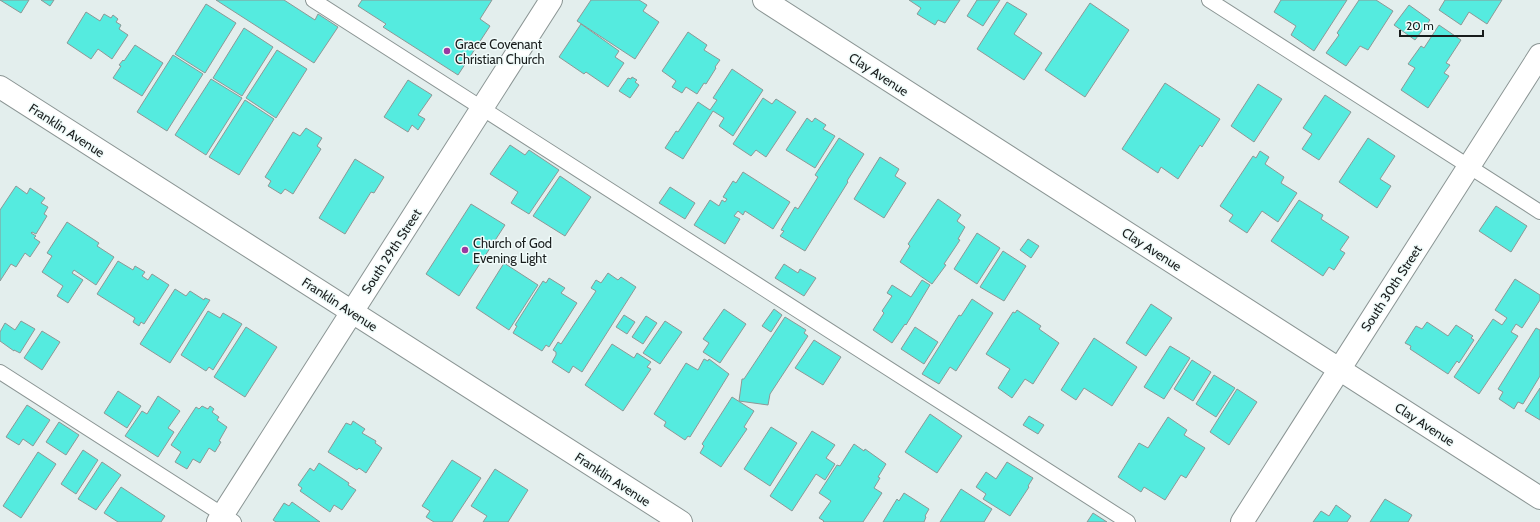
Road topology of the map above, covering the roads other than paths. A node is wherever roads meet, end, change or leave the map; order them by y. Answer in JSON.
{"nodes":[{"id":1,"x":313,"y":0,"type":"edge"},
{"id":2,"x":552,"y":0,"type":"edge"},
{"id":3,"x":764,"y":0,"type":"edge"},
{"id":4,"x":1209,"y":0,"type":"edge"},
{"id":5,"x":1540,"y":54,"type":"edge"},
{"id":6,"x":0,"y":87,"type":"edge"},
{"id":7,"x":483,"y":108,"type":"junction"},
{"id":8,"x":1468,"y":167,"type":"junction"},
{"id":9,"x":1540,"y":212,"type":"edge"},
{"id":10,"x":352,"y":311,"type":"junction"},
{"id":11,"x":1339,"y":369,"type":"junction"},
{"id":12,"x":0,"y":372,"type":"edge"},
{"id":13,"x":1540,"y":498,"type":"edge"},
{"id":14,"x":225,"y":520,"type":"edge"},
{"id":15,"x":681,"y":522,"type":"edge"},
{"id":16,"x":1128,"y":522,"type":"edge"},
{"id":17,"x":1242,"y":522,"type":"edge"}],
"edges":[{"from":1,"to":7,"type":"lane"},
{"from":2,"to":7,"type":"street","name":"South 29th Street"},
{"from":3,"to":11,"type":"street","name":"Clay Avenue"},
{"from":4,"to":8,"type":"lane"},
{"from":5,"to":8,"type":"street","name":"South 30th Street"},
{"from":6,"to":10,"type":"street","name":"Franklin Avenue"},
{"from":7,"to":10,"type":"street","name":"South 29th Street"},
{"from":7,"to":16,"type":"lane"},
{"from":8,"to":9,"type":"lane"},
{"from":8,"to":11,"type":"street","name":"South 30th Street"},
{"from":10,"to":14,"type":"street","name":"South 29th Street"},
{"from":10,"to":15,"type":"street","name":"Franklin Avenue"},
{"from":11,"to":13,"type":"street","name":"Clay Avenue"},
{"from":11,"to":17,"type":"street","name":"South 30th Street"},
{"from":12,"to":14,"type":"lane"}]}
